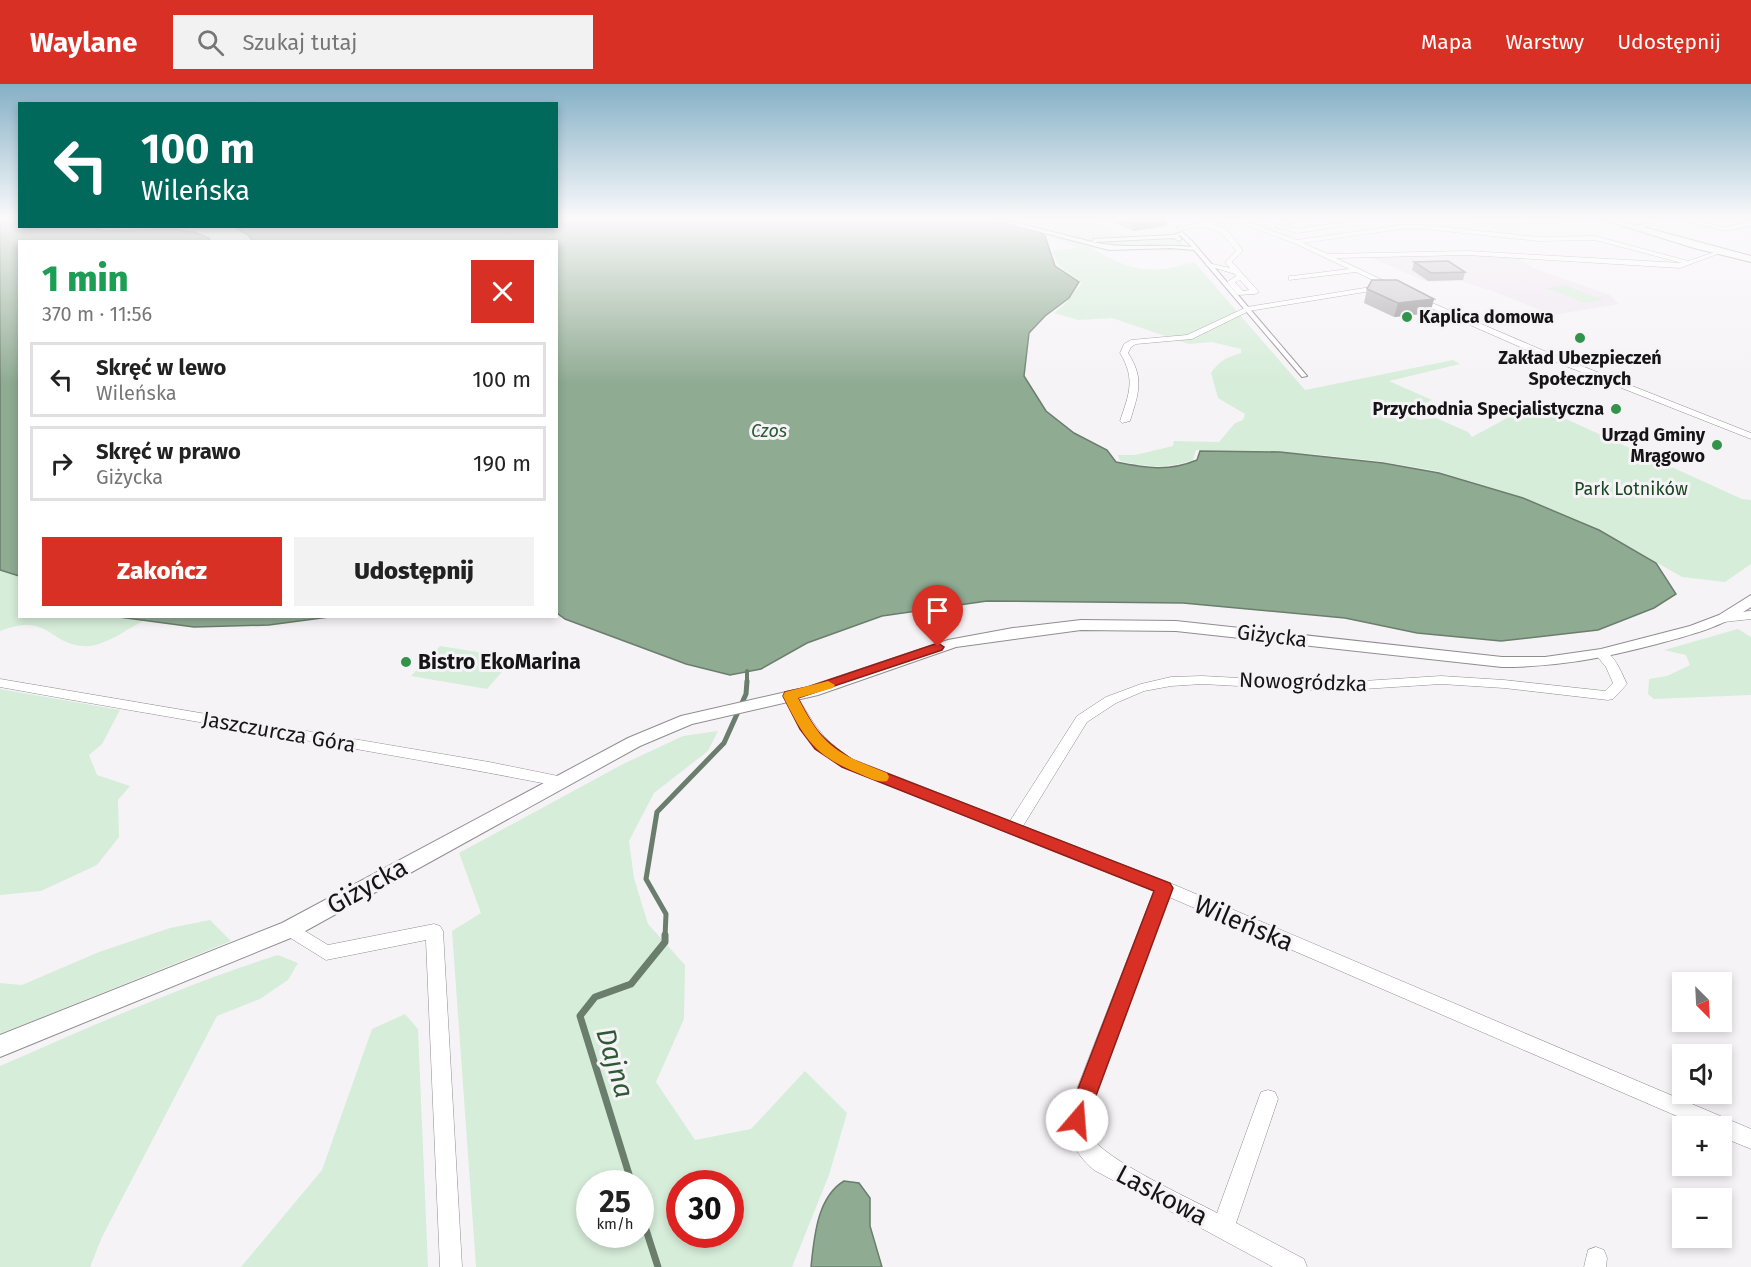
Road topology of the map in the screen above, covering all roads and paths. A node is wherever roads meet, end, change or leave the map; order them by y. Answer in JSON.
{"nodes":[{"id":1,"x":1216,"y":274,"type":"edge"},
{"id":2,"x":1322,"y":274,"type":"edge"},
{"id":3,"x":1364,"y":274,"type":"edge"},
{"id":4,"x":1292,"y":278,"type":"dead end"},
{"id":5,"x":1390,"y":286,"type":"junction"},
{"id":6,"x":1247,"y":309,"type":"junction"},
{"id":7,"x":1304,"y":376,"type":"dead end"},
{"id":8,"x":1125,"y":421,"type":"dead end"},
{"id":9,"x":1751,"y":436,"type":"edge"},
{"id":10,"x":1751,"y":600,"type":"edge"},
{"id":11,"x":1751,"y":615,"type":"edge"},
{"id":12,"x":1724,"y":618,"type":"junction"},
{"id":13,"x":1602,"y":654,"type":"junction"},
{"id":14,"x":0,"y":683,"type":"edge"},
{"id":15,"x":790,"y":696,"type":"junction"},
{"id":16,"x":558,"y":781,"type":"junction"},
{"id":17,"x":1014,"y":828,"type":"junction"},
{"id":18,"x":1164,"y":888,"type":"junction"},
{"id":19,"x":290,"y":928,"type":"junction"},
{"id":20,"x":0,"y":1046,"type":"edge"},
{"id":21,"x":1268,"y":1099,"type":"dead end"},
{"id":22,"x":1696,"y":1116,"type":"edge"},
{"id":23,"x":1732,"y":1131,"type":"edge"},
{"id":24,"x":1751,"y":1139,"type":"edge"},
{"id":25,"x":1223,"y":1228,"type":"junction"},
{"id":26,"x":451,"y":1267,"type":"edge"},
{"id":27,"x":1296,"y":1267,"type":"edge"}],
"edges":[{"from":1,"to":6,"type":"street"},
{"from":2,"to":4,"type":"street"},
{"from":3,"to":5,"type":"street"},
{"from":5,"to":6,"type":"street"},
{"from":5,"to":9,"type":"street"},
{"from":6,"to":7,"type":"street"},
{"from":6,"to":8,"type":"street"},
{"from":10,"to":12,"type":"street","name":"Giżycka"},
{"from":11,"to":12,"type":"street"},
{"from":12,"to":13,"type":"street","name":"Giżycka"},
{"from":13,"to":15,"type":"street","name":"Giżycka"},
{"from":13,"to":17,"type":"street","name":"Nowogródzka"},
{"from":14,"to":16,"type":"street","name":"Jaszczurcza Góra"},
{"from":15,"to":16,"type":"street","name":"Giżycka"},
{"from":15,"to":17,"type":"street","name":"Wileńska"},
{"from":16,"to":19,"type":"street","name":"Giżycka"},
{"from":17,"to":18,"type":"street","name":"Wileńska"},
{"from":18,"to":22,"type":"street","name":"Wileńska"},
{"from":18,"to":25,"type":"street","name":"Laskowa"},
{"from":19,"to":20,"type":"street","name":"Giżycka"},
{"from":19,"to":26,"type":"street"},
{"from":21,"to":25,"type":"street"},
{"from":23,"to":24,"type":"street","name":"Wileńska"},
{"from":25,"to":27,"type":"street","name":"Laskowa"}]}
